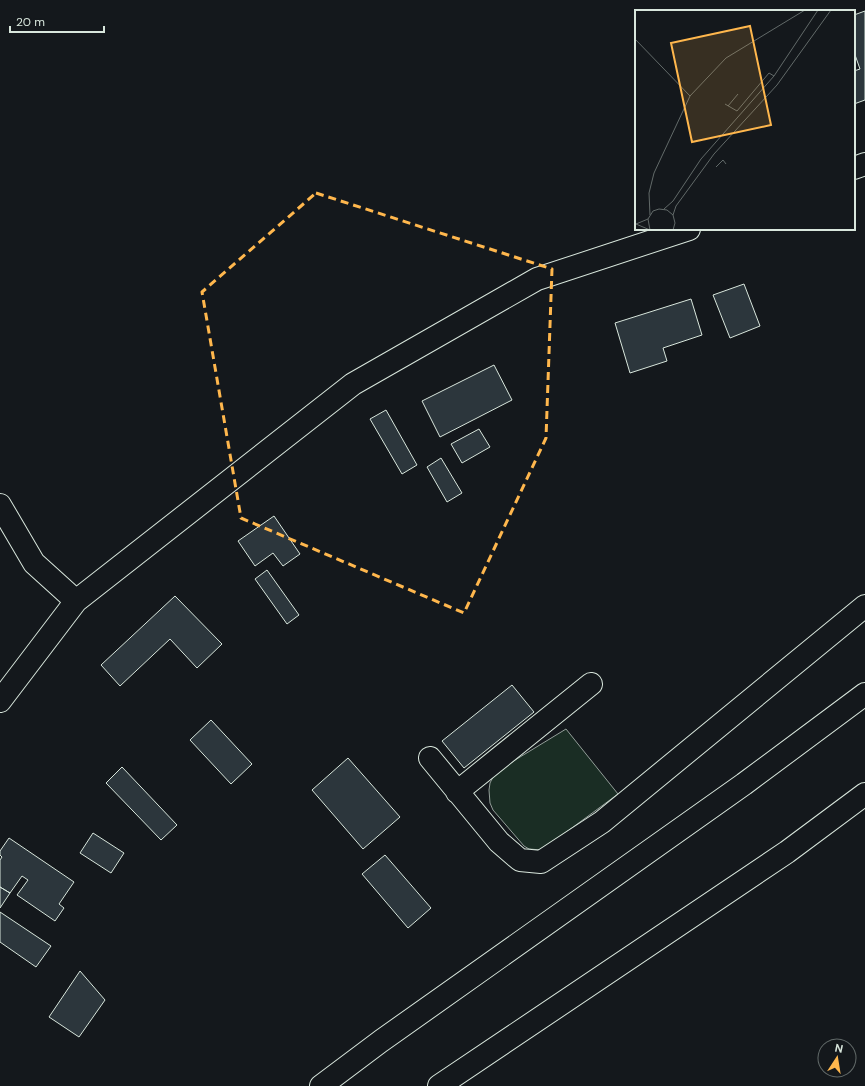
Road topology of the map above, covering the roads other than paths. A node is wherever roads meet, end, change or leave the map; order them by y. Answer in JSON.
{"nodes":[{"id":1,"x":865,"y":164,"type":"edge"},
{"id":2,"x":855,"y":168,"type":"edge"},
{"id":3,"x":686,"y":230,"type":"edge"},
{"id":4,"x":0,"y":505,"type":"edge"},
{"id":5,"x":76,"y":602,"type":"junction"},
{"id":6,"x":865,"y":606,"type":"edge"},
{"id":7,"x":591,"y":684,"type":"dead end"},
{"id":8,"x":865,"y":694,"type":"edge"},
{"id":9,"x":0,"y":701,"type":"edge"},
{"id":10,"x":430,"y":758,"type":"dead end"},
{"id":11,"x":457,"y":792,"type":"junction"},
{"id":12,"x":865,"y":794,"type":"edge"},
{"id":13,"x":321,"y":1086,"type":"edge"},
{"id":14,"x":439,"y":1086,"type":"edge"}],
"edges":[{"from":1,"to":2,"type":"main road"},
{"from":3,"to":5,"type":"main road"},
{"from":4,"to":5,"type":"main road"},
{"from":5,"to":9,"type":"main road"},
{"from":6,"to":11,"type":"main road"},
{"from":7,"to":11,"type":"main road"},
{"from":8,"to":13,"type":"main road"},
{"from":10,"to":11,"type":"main road"},
{"from":12,"to":14,"type":"main road"}]}
